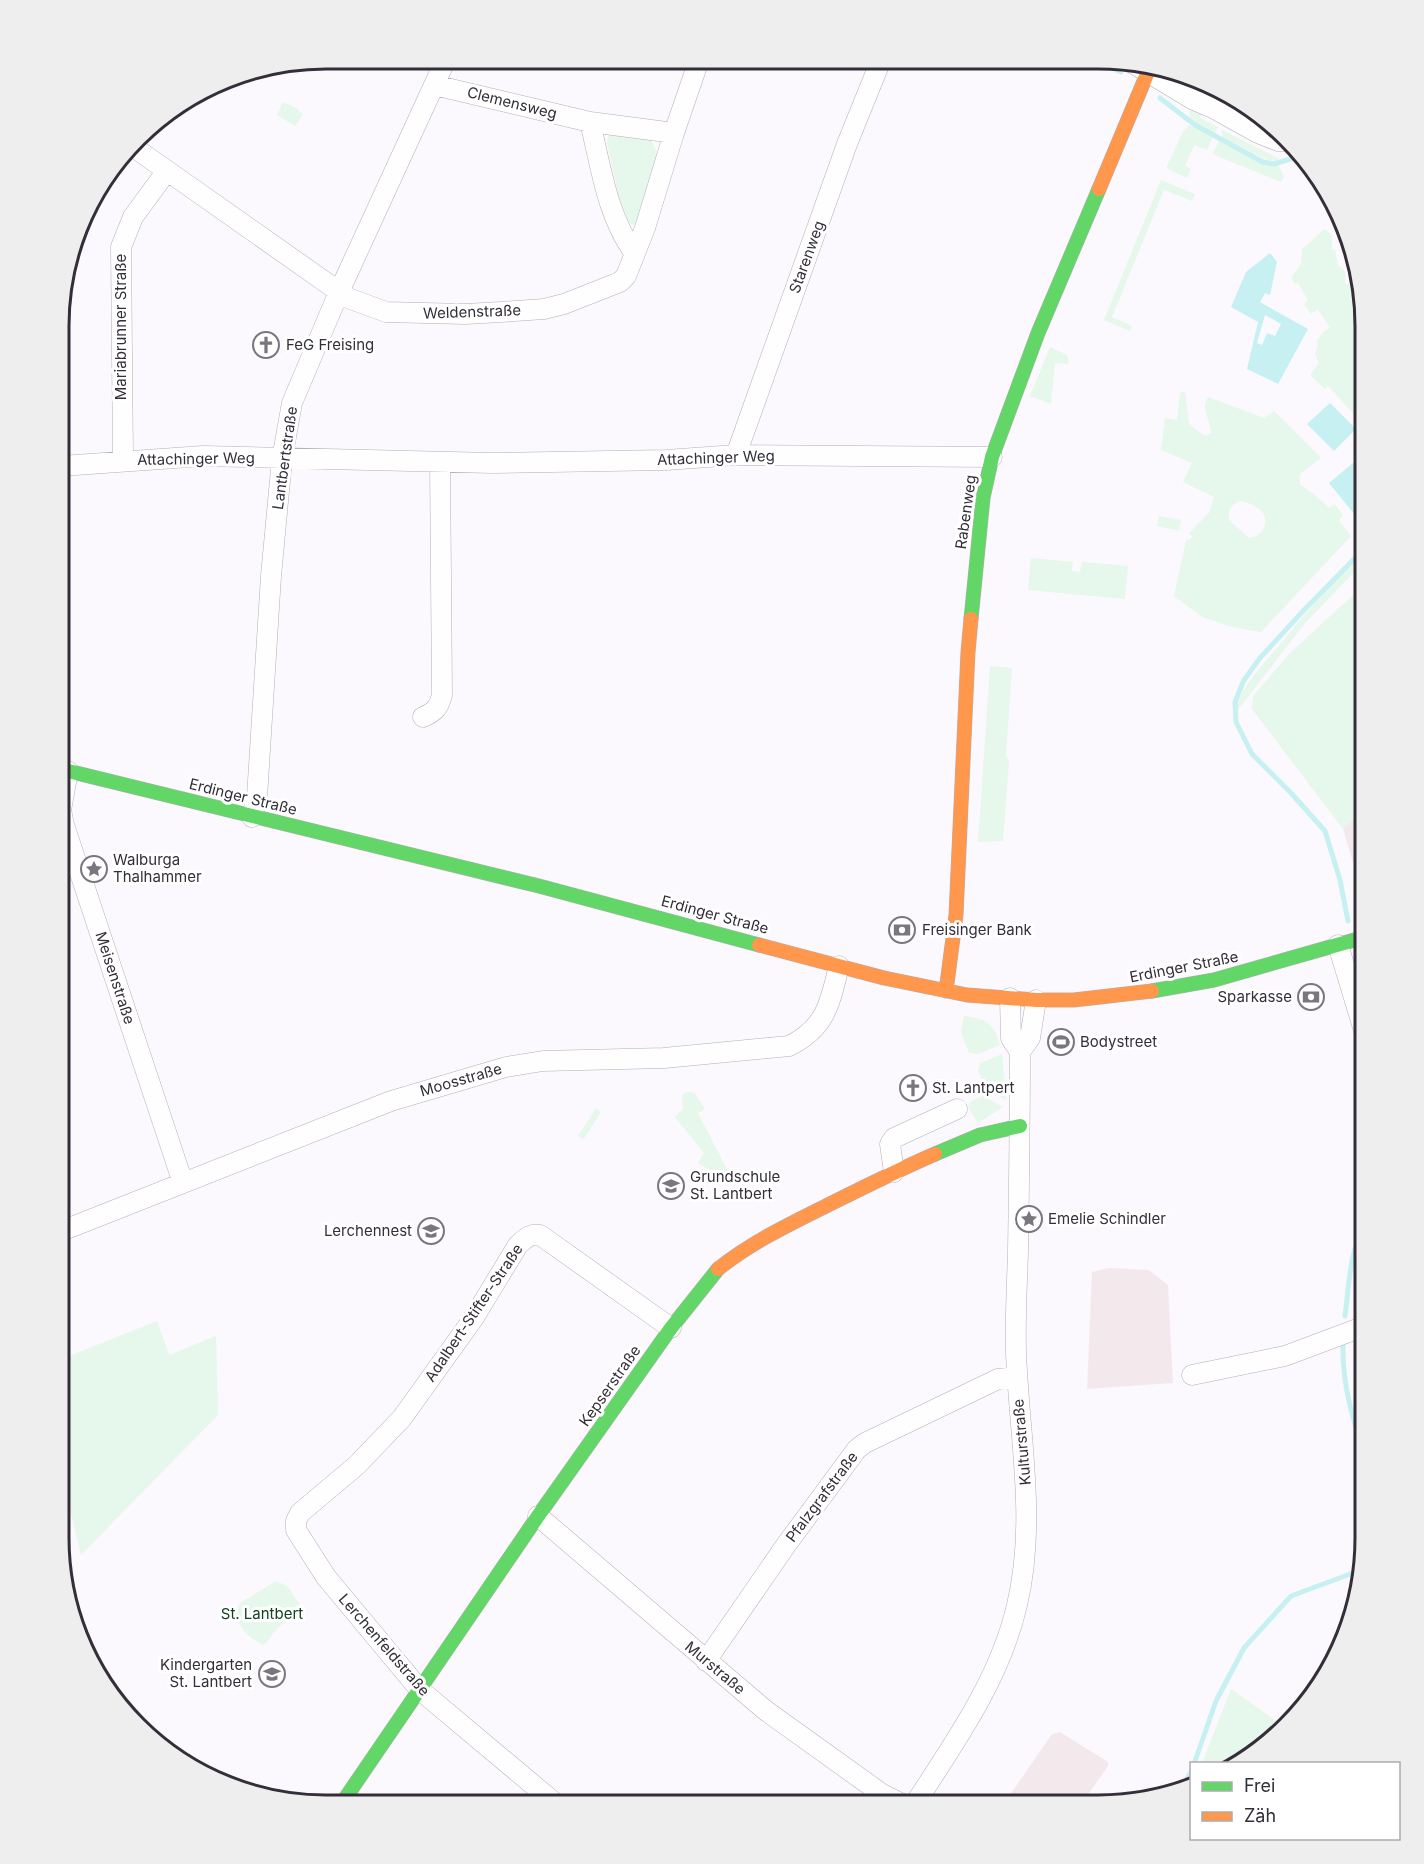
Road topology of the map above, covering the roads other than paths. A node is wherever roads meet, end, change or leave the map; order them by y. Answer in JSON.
{"nodes":[{"id":1,"x":441,"y":69,"type":"edge"},
{"id":2,"x":696,"y":69,"type":"edge"},
{"id":3,"x":877,"y":69,"type":"edge"},
{"id":4,"x":1147,"y":74,"type":"edge"},
{"id":5,"x":1161,"y":77,"type":"edge"},
{"id":6,"x":434,"y":85,"type":"junction"},
{"id":7,"x":590,"y":122,"type":"junction"},
{"id":8,"x":674,"y":133,"type":"junction"},
{"id":9,"x":1275,"y":140,"type":"edge"},
{"id":10,"x":138,"y":151,"type":"edge"},
{"id":11,"x":166,"y":172,"type":"junction"},
{"id":12,"x":635,"y":254,"type":"junction"},
{"id":13,"x":339,"y":292,"type":"junction"},
{"id":14,"x":736,"y":455,"type":"junction"},
{"id":15,"x":992,"y":457,"type":"junction"},
{"id":16,"x":282,"y":459,"type":"junction"},
{"id":17,"x":123,"y":460,"type":"junction"},
{"id":18,"x":441,"y":462,"type":"junction"},
{"id":19,"x":69,"y":465,"type":"edge"},
{"id":20,"x":423,"y":717,"type":"dead end"},
{"id":21,"x":69,"y":771,"type":"edge"},
{"id":22,"x":252,"y":816,"type":"junction"},
{"id":23,"x":69,"y":840,"type":"edge"},
{"id":24,"x":1355,"y":940,"type":"edge"},
{"id":25,"x":1338,"y":945,"type":"junction"},
{"id":26,"x":839,"y":966,"type":"junction"},
{"id":27,"x":946,"y":991,"type":"junction"},
{"id":28,"x":1010,"y":998,"type":"junction"},
{"id":29,"x":1036,"y":1000,"type":"junction"},
{"id":30,"x":1355,"y":1001,"type":"edge"},
{"id":31,"x":1020,"y":1052,"type":"junction"},
{"id":32,"x":957,"y":1109,"type":"dead end"},
{"id":33,"x":1020,"y":1126,"type":"junction"},
{"id":34,"x":894,"y":1172,"type":"junction"},
{"id":35,"x":183,"y":1183,"type":"junction"},
{"id":36,"x":69,"y":1228,"type":"edge"},
{"id":37,"x":671,"y":1328,"type":"junction"},
{"id":38,"x":1355,"y":1330,"type":"edge"},
{"id":39,"x":1192,"y":1375,"type":"dead end"},
{"id":40,"x":1017,"y":1377,"type":"junction"},
{"id":41,"x":300,"y":1514,"type":"joint"},
{"id":42,"x":537,"y":1516,"type":"junction"},
{"id":43,"x":706,"y":1661,"type":"junction"},
{"id":44,"x":420,"y":1690,"type":"junction"},
{"id":45,"x":348,"y":1795,"type":"edge"},
{"id":46,"x":545,"y":1795,"type":"edge"},
{"id":47,"x":870,"y":1795,"type":"edge"},
{"id":48,"x":920,"y":1795,"type":"edge"}],
"edges":[{"from":1,"to":6,"type":"street","name":"Lantbertstraße"},
{"from":2,"to":8,"type":"street","name":"Weldenstraße"},
{"from":3,"to":14,"type":"street","name":"Starenweg"},
{"from":4,"to":15,"type":"street","name":"Rabenweg"},
{"from":5,"to":9,"type":"street"},
{"from":6,"to":7,"type":"street","name":"Clemensweg"},
{"from":6,"to":13,"type":"street","name":"Lantbertstraße"},
{"from":7,"to":8,"type":"street","name":"Clemensweg"},
{"from":7,"to":12,"type":"street"},
{"from":8,"to":12,"type":"street","name":"Weldenstraße"},
{"from":10,"to":11,"type":"street","name":"Weldenstraße"},
{"from":11,"to":13,"type":"street","name":"Weldenstraße"},
{"from":11,"to":17,"type":"street","name":"Mariabrunner Straße"},
{"from":12,"to":13,"type":"street","name":"Weldenstraße"},
{"from":13,"to":16,"type":"street","name":"Lantbertstraße"},
{"from":14,"to":15,"type":"street","name":"Attachinger Weg"},
{"from":14,"to":18,"type":"street","name":"Attachinger Weg"},
{"from":15,"to":27,"type":"street","name":"Rabenweg"},
{"from":16,"to":17,"type":"street","name":"Attachinger Weg"},
{"from":16,"to":18,"type":"street","name":"Attachinger Weg"},
{"from":16,"to":22,"type":"street","name":"Lantbertstraße"},
{"from":17,"to":19,"type":"street","name":"Attachinger Weg"},
{"from":18,"to":20,"type":"street"},
{"from":21,"to":22,"type":"street","name":"Erdinger Straße"},
{"from":22,"to":26,"type":"street","name":"Erdinger Straße"},
{"from":23,"to":35,"type":"street","name":"Meisenstraße"},
{"from":24,"to":25,"type":"street","name":"Erdinger Straße"},
{"from":25,"to":29,"type":"street","name":"Erdinger Straße"},
{"from":25,"to":30,"type":"street"},
{"from":26,"to":27,"type":"street","name":"Erdinger Straße"},
{"from":26,"to":35,"type":"street","name":"Moosstraße"},
{"from":27,"to":28,"type":"street","name":"Erdinger Straße"},
{"from":28,"to":29,"type":"street","name":"Erdinger Straße"},
{"from":28,"to":31,"type":"street","name":"Kulturstraße"},
{"from":29,"to":31,"type":"street","name":"Kulturstraße"},
{"from":31,"to":33,"type":"street","name":"Kulturstraße"},
{"from":32,"to":34,"type":"street"},
{"from":33,"to":34,"type":"street","name":"Kepserstraße"},
{"from":33,"to":40,"type":"street","name":"Kulturstraße"},
{"from":34,"to":37,"type":"street","name":"Kepserstraße"},
{"from":35,"to":36,"type":"street","name":"Moosstraße"},
{"from":37,"to":41,"type":"street","name":"Adalbert-Stifter-Straße"},
{"from":37,"to":42,"type":"street","name":"Kepserstraße"},
{"from":38,"to":39,"type":"street"},
{"from":40,"to":43,"type":"street","name":"Pfalzgrafstraße"},
{"from":40,"to":48,"type":"street","name":"Kulturstraße"},
{"from":41,"to":44,"type":"street","name":"Lerchenfeldstraße"},
{"from":42,"to":43,"type":"street","name":"Murstraße"},
{"from":42,"to":44,"type":"street","name":"Kepserstraße"},
{"from":43,"to":47,"type":"street","name":"Murstraße"},
{"from":44,"to":45,"type":"street","name":"Kepserstraße"},
{"from":44,"to":46,"type":"street","name":"Lerchenfeldstraße"}]}
